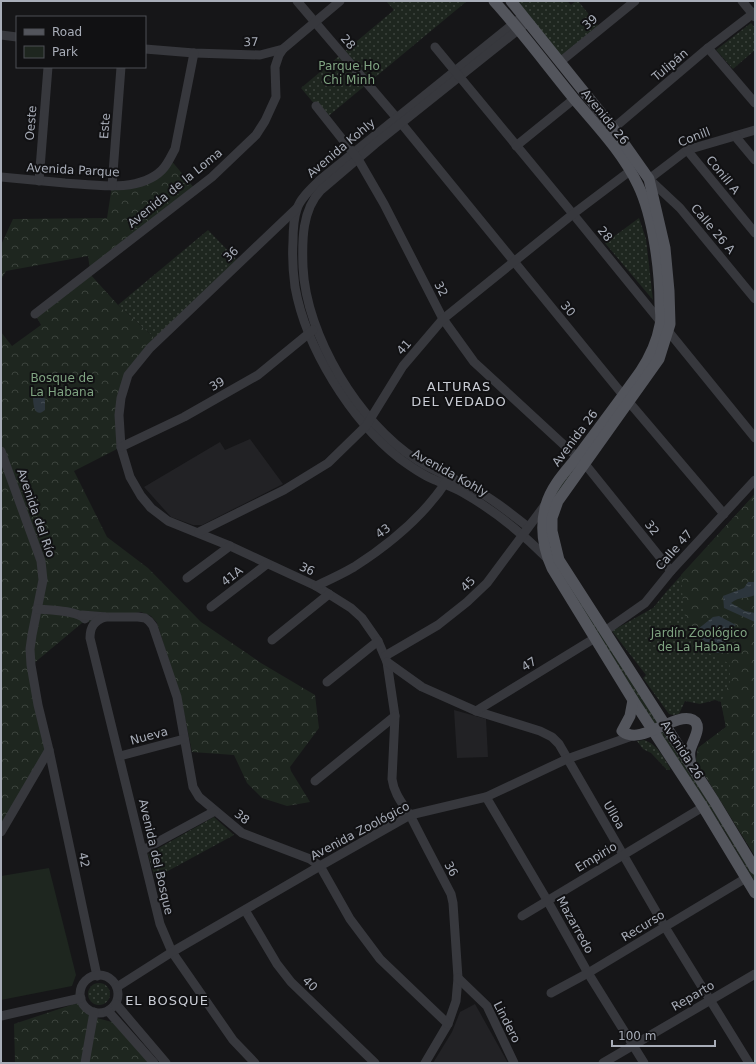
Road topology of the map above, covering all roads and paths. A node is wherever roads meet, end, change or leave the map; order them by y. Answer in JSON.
{"nodes":[{"id":1,"x":297,"y":1,"type":"edge"},
{"id":2,"x":340,"y":1,"type":"edge"},
{"id":3,"x":494,"y":1,"type":"edge"},
{"id":4,"x":635,"y":1,"type":"edge"},
{"id":5,"x":742,"y":1,"type":"edge"},
{"id":6,"x":514,"y":2,"type":"edge"},
{"id":7,"x":504,"y":12,"type":"junction"},
{"id":8,"x":754,"y":15,"type":"edge"},
{"id":9,"x":525,"y":19,"type":"junction"},
{"id":10,"x":315,"y":22,"type":"junction"},
{"id":11,"x":516,"y":27,"type":"junction"},
{"id":12,"x":1,"y":35,"type":"edge"},
{"id":13,"x":16,"y":37,"type":"edge"},
{"id":14,"x":434,"y":47,"type":"dead end"},
{"id":15,"x":708,"y":48,"type":"junction"},
{"id":16,"x":146,"y":49,"type":"edge"},
{"id":17,"x":283,"y":49,"type":"junction"},
{"id":18,"x":194,"y":53,"type":"junction"},
{"id":19,"x":560,"y":62,"type":"junction"},
{"id":20,"x":48,"y":68,"type":"edge"},
{"id":21,"x":121,"y":68,"type":"edge"},
{"id":22,"x":457,"y":74,"type":"junction"},
{"id":23,"x":574,"y":99,"type":"junction"},
{"id":24,"x":755,"y":103,"type":"edge"},
{"id":25,"x":316,"y":106,"type":"dead end"},
{"id":26,"x":399,"y":120,"type":"junction"},
{"id":27,"x":755,"y":130,"type":"edge"},
{"id":28,"x":609,"y":132,"type":"junction"},
{"id":29,"x":735,"y":136,"type":"junction"},
{"id":30,"x":516,"y":146,"type":"junction"},
{"id":31,"x":687,"y":150,"type":"junction"},
{"id":32,"x":355,"y":156,"type":"junction"},
{"id":33,"x":755,"y":160,"type":"edge"},
{"id":34,"x":630,"y":171,"type":"junction"},
{"id":35,"x":1,"y":177,"type":"edge"},
{"id":36,"x":649,"y":179,"type":"junction"},
{"id":37,"x":38,"y":181,"type":"junction"},
{"id":38,"x":112,"y":186,"type":"junction"},
{"id":39,"x":297,"y":208,"type":"junction"},
{"id":40,"x":573,"y":214,"type":"junction"},
{"id":41,"x":306,"y":219,"type":"junction"},
{"id":42,"x":294,"y":221,"type":"junction"},
{"id":43,"x":281,"y":223,"type":"junction"},
{"id":44,"x":755,"y":233,"type":"edge"},
{"id":45,"x":514,"y":262,"type":"junction"},
{"id":46,"x":294,"y":279,"type":"junction"},
{"id":47,"x":304,"y":279,"type":"junction"},
{"id":48,"x":755,"y":299,"type":"edge"},
{"id":49,"x":35,"y":314,"type":"dead end"},
{"id":50,"x":443,"y":320,"type":"junction"},
{"id":51,"x":664,"y":328,"type":"junction"},
{"id":52,"x":313,"y":330,"type":"junction"},
{"id":53,"x":626,"y":398,"type":"junction"},
{"id":54,"x":369,"y":422,"type":"junction"},
{"id":55,"x":755,"y":438,"type":"edge"},
{"id":56,"x":121,"y":447,"type":"junction"},
{"id":57,"x":1,"y":451,"type":"edge"},
{"id":58,"x":581,"y":460,"type":"junction"},
{"id":59,"x":447,"y":480,"type":"junction"},
{"id":60,"x":755,"y":480,"type":"edge"},
{"id":61,"x":546,"y":504,"type":"junction"},
{"id":62,"x":724,"y":514,"type":"junction"},
{"id":63,"x":526,"y":531,"type":"junction"},
{"id":64,"x":199,"y":532,"type":"junction"},
{"id":65,"x":230,"y":546,"type":"junction"},
{"id":66,"x":548,"y":559,"type":"junction"},
{"id":67,"x":267,"y":564,"type":"junction"},
{"id":68,"x":671,"y":571,"type":"junction"},
{"id":69,"x":187,"y":578,"type":"dead end"},
{"id":70,"x":316,"y":586,"type":"junction"},
{"id":71,"x":329,"y":594,"type":"junction"},
{"id":72,"x":212,"y":607,"type":"dead end"},
{"id":73,"x":37,"y":609,"type":"junction"},
{"id":74,"x":82,"y":615,"type":"junction"},
{"id":75,"x":106,"y":617,"type":"junction"},
{"id":76,"x":90,"y":631,"type":"junction"},
{"id":77,"x":605,"y":631,"type":"junction"},
{"id":78,"x":595,"y":638,"type":"junction"},
{"id":79,"x":272,"y":640,"type":"dead end"},
{"id":80,"x":378,"y":641,"type":"junction"},
{"id":81,"x":386,"y":659,"type":"junction"},
{"id":82,"x":327,"y":682,"type":"dead end"},
{"id":83,"x":633,"y":700,"type":"junction"},
{"id":84,"x":476,"y":711,"type":"junction"},
{"id":85,"x":395,"y":716,"type":"junction"},
{"id":86,"x":664,"y":725,"type":"junction"},
{"id":87,"x":654,"y":730,"type":"junction"},
{"id":88,"x":624,"y":736,"type":"junction"},
{"id":89,"x":184,"y":739,"type":"junction"},
{"id":90,"x":49,"y":750,"type":"junction"},
{"id":91,"x":120,"y":756,"type":"junction"},
{"id":92,"x":567,"y":758,"type":"junction"},
{"id":93,"x":692,"y":766,"type":"junction"},
{"id":94,"x":315,"y":781,"type":"dead end"},
{"id":95,"x":486,"y":797,"type":"junction"},
{"id":96,"x":703,"y":807,"type":"junction"},
{"id":97,"x":215,"y":810,"type":"junction"},
{"id":98,"x":410,"y":815,"type":"junction"},
{"id":99,"x":1,"y":832,"type":"edge"},
{"id":100,"x":142,"y":850,"type":"junction"},
{"id":101,"x":623,"y":854,"type":"junction"},
{"id":102,"x":320,"y":866,"type":"junction"},
{"id":103,"x":755,"y":869,"type":"edge"},
{"id":104,"x":746,"y":878,"type":"junction"},
{"id":105,"x":755,"y":893,"type":"edge"},
{"id":106,"x":547,"y":900,"type":"junction"},
{"id":107,"x":244,"y":910,"type":"junction"},
{"id":108,"x":522,"y":916,"type":"dead end"},
{"id":109,"x":665,"y":927,"type":"junction"},
{"id":110,"x":172,"y":952,"type":"junction"},
{"id":111,"x":588,"y":973,"type":"junction"},
{"id":112,"x":755,"y":974,"type":"edge"},
{"id":113,"x":97,"y":976,"type":"junction"},
{"id":114,"x":458,"y":978,"type":"junction"},
{"id":115,"x":116,"y":987,"type":"junction"},
{"id":116,"x":551,"y":993,"type":"dead end"},
{"id":117,"x":81,"y":998,"type":"junction"},
{"id":118,"x":711,"y":1000,"type":"junction"},
{"id":119,"x":116,"y":1004,"type":"junction"},
{"id":120,"x":108,"y":1011,"type":"junction"},
{"id":121,"x":94,"y":1012,"type":"junction"},
{"id":122,"x":1,"y":1016,"type":"edge"},
{"id":123,"x":448,"y":1024,"type":"junction"},
{"id":124,"x":633,"y":1045,"type":"junction"},
{"id":125,"x":85,"y":1063,"type":"edge"},
{"id":126,"x":154,"y":1063,"type":"edge"},
{"id":127,"x":166,"y":1063,"type":"edge"},
{"id":128,"x":255,"y":1063,"type":"edge"},
{"id":129,"x":375,"y":1063,"type":"edge"},
{"id":130,"x":424,"y":1063,"type":"edge"},
{"id":131,"x":514,"y":1063,"type":"edge"},
{"id":132,"x":603,"y":1063,"type":"edge"},
{"id":133,"x":644,"y":1063,"type":"edge"},
{"id":134,"x":748,"y":1063,"type":"edge"}],
"edges":[{"from":1,"to":10,"type":"street","name":"28"},
{"from":2,"to":10,"type":"street","name":"37"},
{"from":3,"to":7,"type":"main road","name":"Avenida 26"},
{"from":4,"to":19,"type":"street","name":"39"},
{"from":5,"to":8,"type":"street"},
{"from":6,"to":7,"type":"street"},
{"from":6,"to":9,"type":"main road","name":"Avenida 26"},
{"from":7,"to":11,"type":"main road","name":"Avenida 26"},
{"from":8,"to":15,"type":"street","name":"Tulipán"},
{"from":9,"to":11,"type":"street","name":"Avenida Kohly"},
{"from":9,"to":19,"type":"main road","name":"Avenida 26"},
{"from":10,"to":17,"type":"street","name":"37"},
{"from":10,"to":26,"type":"street","name":"28"},
{"from":11,"to":22,"type":"street","name":"Avenida Kohly"},
{"from":11,"to":23,"type":"main road","name":"Avenida 26"},
{"from":12,"to":13,"type":"street"},
{"from":14,"to":22,"type":"street","name":"28"},
{"from":15,"to":24,"type":"street"},
{"from":15,"to":28,"type":"street","name":"Tulipán"},
{"from":16,"to":18,"type":"street","name":"37"},
{"from":17,"to":18,"type":"street","name":"37"},
{"from":17,"to":49,"type":"street","name":"Avenida de la Loma"},
{"from":18,"to":38,"type":"street","name":"Avenida Parque"},
{"from":19,"to":28,"type":"main road","name":"Avenida 26"},
{"from":20,"to":37,"type":"street","name":"Oeste"},
{"from":21,"to":38,"type":"street","name":"Este"},
{"from":22,"to":26,"type":"street","name":"Avenida Kohly"},
{"from":22,"to":30,"type":"street","name":"28"},
{"from":23,"to":28,"type":"main road","name":"Avenida 26"},
{"from":23,"to":30,"type":"street"},
{"from":25,"to":32,"type":"street","name":"32"},
{"from":26,"to":32,"type":"street","name":"Avenida Kohly"},
{"from":26,"to":45,"type":"street","name":"30"},
{"from":27,"to":29,"type":"street","name":"Conill"},
{"from":28,"to":34,"type":"main road","name":"Avenida 26"},
{"from":28,"to":36,"type":"main road","name":"Avenida 26"},
{"from":29,"to":31,"type":"street","name":"Conill"},
{"from":29,"to":33,"type":"street"},
{"from":30,"to":40,"type":"street","name":"28"},
{"from":31,"to":36,"type":"street","name":"Conill"},
{"from":31,"to":44,"type":"street","name":"Conill A"},
{"from":32,"to":39,"type":"street","name":"Avenida Kohly"},
{"from":32,"to":41,"type":"street","name":"Avenida Kohly"},
{"from":32,"to":50,"type":"street","name":"32"},
{"from":34,"to":36,"type":"main road"},
{"from":34,"to":40,"type":"street","name":"41"},
{"from":34,"to":51,"type":"main road","name":"Avenida 26"},
{"from":35,"to":37,"type":"street","name":"Avenida Parque"},
{"from":36,"to":48,"type":"street","name":"Calle 26 A"},
{"from":36,"to":51,"type":"main road","name":"Avenida 26"},
{"from":37,"to":38,"type":"street","name":"Avenida Parque"},
{"from":39,"to":42,"type":"street","name":"Avenida Kohly"},
{"from":39,"to":43,"type":"street","name":"36"},
{"from":40,"to":45,"type":"street","name":"41"},
{"from":40,"to":51,"type":"street","name":"28"},
{"from":41,"to":42,"type":"street"},
{"from":41,"to":47,"type":"street","name":"Avenida Kohly"},
{"from":42,"to":43,"type":"street"},
{"from":42,"to":46,"type":"street","name":"Avenida Kohly"},
{"from":43,"to":56,"type":"street","name":"36"},
{"from":45,"to":50,"type":"street","name":"41"},
{"from":45,"to":53,"type":"street","name":"30"},
{"from":46,"to":47,"type":"street"},
{"from":46,"to":52,"type":"street","name":"Avenida Kohly"},
{"from":47,"to":52,"type":"street","name":"Avenida Kohly"},
{"from":50,"to":54,"type":"street","name":"41"},
{"from":50,"to":58,"type":"street","name":"32"},
{"from":51,"to":53,"type":"main road","name":"Avenida 26"},
{"from":51,"to":55,"type":"street","name":"28"},
{"from":52,"to":54,"type":"street","name":"Avenida Kohly"},
{"from":52,"to":56,"type":"street","name":"39"},
{"from":53,"to":58,"type":"main road","name":"Avenida 26"},
{"from":53,"to":62,"type":"street","name":"30"},
{"from":54,"to":59,"type":"street","name":"Avenida Kohly"},
{"from":54,"to":64,"type":"street","name":"41"},
{"from":56,"to":64,"type":"street","name":"36"},
{"from":57,"to":73,"type":"street","name":"Avenida del Río"},
{"from":58,"to":61,"type":"main road","name":"Avenida 26"},
{"from":58,"to":68,"type":"street","name":"32"},
{"from":58,"to":77,"type":"main road","name":"Avenida 26"},
{"from":59,"to":63,"type":"street","name":"Avenida Kohly"},
{"from":59,"to":70,"type":"street","name":"43"},
{"from":60,"to":62,"type":"street","name":"Calle 47"},
{"from":61,"to":63,"type":"street","name":"45"},
{"from":61,"to":66,"type":"main road","name":"Avenida 26"},
{"from":62,"to":68,"type":"street","name":"Calle 47"},
{"from":63,"to":66,"type":"street","name":"Avenida Kohly"},
{"from":63,"to":81,"type":"street","name":"45"},
{"from":64,"to":65,"type":"street","name":"36"},
{"from":65,"to":67,"type":"street","name":"36"},
{"from":65,"to":69,"type":"street"},
{"from":66,"to":78,"type":"main road","name":"Avenida 26"},
{"from":67,"to":70,"type":"street","name":"36"},
{"from":67,"to":72,"type":"street","name":"41A"},
{"from":68,"to":77,"type":"street","name":"Calle 47"},
{"from":70,"to":71,"type":"street","name":"36"},
{"from":71,"to":79,"type":"street"},
{"from":71,"to":80,"type":"street","name":"36"},
{"from":73,"to":74,"type":"street"},
{"from":73,"to":90,"type":"street","name":"Avenida del Río"},
{"from":74,"to":75,"type":"street","name":"38"},
{"from":74,"to":76,"type":"street","name":"Avenida del Bosque"},
{"from":75,"to":76,"type":"street"},
{"from":75,"to":89,"type":"street","name":"38"},
{"from":76,"to":91,"type":"street","name":"Avenida del Bosque"},
{"from":77,"to":86,"type":"main road","name":"Avenida 26"},
{"from":78,"to":83,"type":"main road","name":"Avenida 26"},
{"from":78,"to":84,"type":"street","name":"47"},
{"from":80,"to":81,"type":"street","name":"36"},
{"from":80,"to":82,"type":"street"},
{"from":81,"to":84,"type":"street","name":"Ulloa"},
{"from":81,"to":85,"type":"street","name":"36"},
{"from":83,"to":87,"type":"main road","name":"Avenida 26"},
{"from":83,"to":88,"type":"main road"},
{"from":84,"to":92,"type":"street","name":"Ulloa"},
{"from":85,"to":94,"type":"street"},
{"from":85,"to":98,"type":"street","name":"36"},
{"from":86,"to":87,"type":"main road"},
{"from":86,"to":93,"type":"main road","name":"Avenida 26"},
{"from":86,"to":93,"type":"main road"},
{"from":87,"to":88,"type":"main road"},
{"from":87,"to":96,"type":"main road","name":"Avenida 26"},
{"from":88,"to":92,"type":"street","name":"Avenida Zoológico"},
{"from":89,"to":91,"type":"street","name":"Nueva"},
{"from":89,"to":97,"type":"street","name":"38"},
{"from":90,"to":99,"type":"street"},
{"from":90,"to":113,"type":"street","name":"42"},
{"from":91,"to":100,"type":"street","name":"Avenida del Bosque"},
{"from":92,"to":95,"type":"street","name":"Avenida Zoológico"},
{"from":92,"to":101,"type":"street","name":"Ulloa"},
{"from":93,"to":103,"type":"main road","name":"Avenida 26"},
{"from":95,"to":98,"type":"street","name":"Avenida Zoológico"},
{"from":95,"to":106,"type":"street","name":"Mazarredo"},
{"from":96,"to":101,"type":"street","name":"Empirio"},
{"from":96,"to":104,"type":"main road","name":"Avenida 26"},
{"from":97,"to":100,"type":"street"},
{"from":97,"to":102,"type":"street","name":"38"},
{"from":98,"to":102,"type":"street","name":"Avenida Zoológico"},
{"from":98,"to":114,"type":"street","name":"36"},
{"from":100,"to":110,"type":"street","name":"Avenida del Bosque"},
{"from":101,"to":106,"type":"street","name":"Empirio"},
{"from":101,"to":109,"type":"street","name":"Ulloa"},
{"from":102,"to":107,"type":"street","name":"Avenida Zoológico"},
{"from":102,"to":123,"type":"street"},
{"from":104,"to":105,"type":"main road","name":"Avenida 26"},
{"from":104,"to":109,"type":"street","name":"Recurso"},
{"from":106,"to":108,"type":"street","name":"Empirio"},
{"from":106,"to":111,"type":"street","name":"Mazarredo"},
{"from":107,"to":110,"type":"street","name":"Avenida Zoológico"},
{"from":107,"to":129,"type":"street","name":"40"},
{"from":109,"to":111,"type":"street","name":"Recurso"},
{"from":109,"to":118,"type":"street","name":"Ulloa"},
{"from":110,"to":115,"type":"street","name":"Avenida Zoológico"},
{"from":110,"to":128,"type":"street","name":"Avenida del Bosque"},
{"from":111,"to":116,"type":"street","name":"Recurso"},
{"from":111,"to":124,"type":"street","name":"Mazarredo"},
{"from":112,"to":118,"type":"street","name":"Reparto"},
{"from":113,"to":115,"type":"street"},
{"from":113,"to":117,"type":"street"},
{"from":114,"to":123,"type":"street","name":"36"},
{"from":114,"to":131,"type":"street","name":"Lindero"},
{"from":115,"to":119,"type":"street"},
{"from":117,"to":121,"type":"street"},
{"from":117,"to":122,"type":"street"},
{"from":118,"to":124,"type":"street","name":"Reparto"},
{"from":118,"to":134,"type":"street","name":"Ulloa"},
{"from":119,"to":120,"type":"street"},
{"from":119,"to":127,"type":"street"},
{"from":120,"to":121,"type":"street"},
{"from":120,"to":126,"type":"street"},
{"from":121,"to":125,"type":"street"},
{"from":123,"to":130,"type":"street","name":"36"},
{"from":124,"to":132,"type":"street","name":"Reparto"},
{"from":124,"to":133,"type":"street","name":"Mazarredo"}]}
